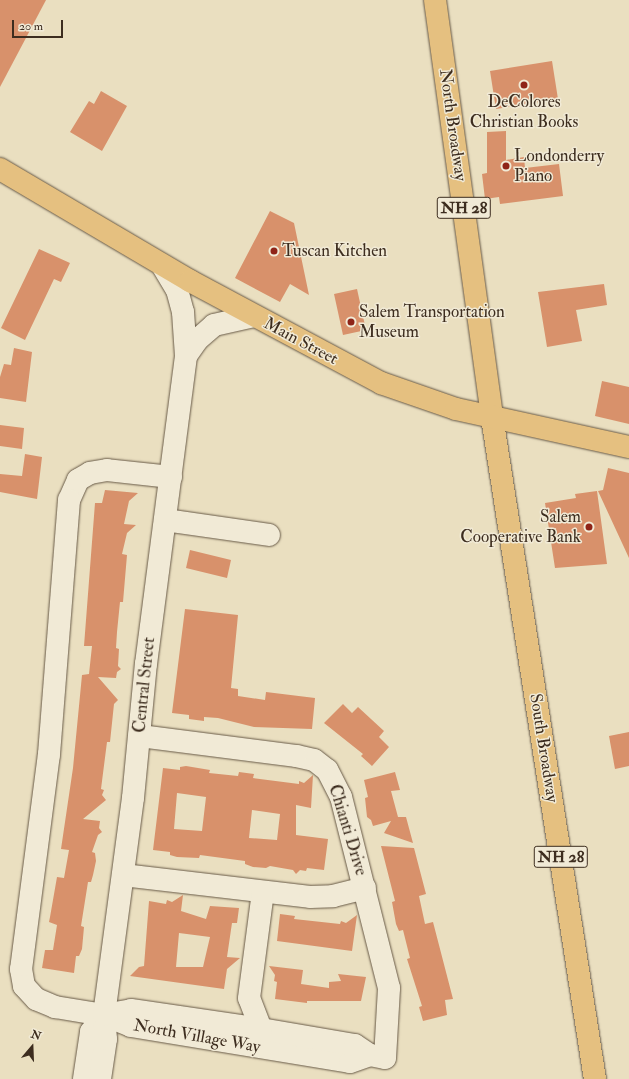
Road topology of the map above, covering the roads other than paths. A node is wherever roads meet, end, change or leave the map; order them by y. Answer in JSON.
{"nodes":[{"id":1,"x":435,"y":0,"type":"edge"},
{"id":2,"x":0,"y":169,"type":"edge"},
{"id":3,"x":162,"y":264,"type":"junction"},
{"id":4,"x":254,"y":316,"type":"junction"},
{"id":5,"x":186,"y":356,"type":"junction"},
{"id":6,"x":492,"y":417,"type":"junction"},
{"id":7,"x":629,"y":447,"type":"edge"},
{"id":8,"x":171,"y":477,"type":"junction"},
{"id":9,"x":165,"y":520,"type":"junction"},
{"id":10,"x":270,"y":535,"type":"dead end"},
{"id":11,"x":139,"y":736,"type":"junction"},
{"id":12,"x":123,"y":875,"type":"junction"},
{"id":13,"x":365,"y":888,"type":"junction"},
{"id":14,"x":263,"y":892,"type":"junction"},
{"id":15,"x":249,"y":998,"type":"junction"},
{"id":16,"x":104,"y":1015,"type":"junction"},
{"id":17,"x":230,"y":1024,"type":"junction"},
{"id":18,"x":260,"y":1029,"type":"junction"},
{"id":19,"x":377,"y":1056,"type":"junction"},
{"id":20,"x":84,"y":1079,"type":"edge"},
{"id":21,"x":100,"y":1079,"type":"edge"},
{"id":22,"x":595,"y":1079,"type":"edge"}],
"edges":[{"from":1,"to":6,"type":"main road","name":"North Broadway","number":"NH 28"},
{"from":2,"to":3,"type":"main road","name":"Main Street"},
{"from":3,"to":4,"type":"main road","name":"Main Street"},
{"from":3,"to":5,"type":"street","name":"Central Street"},
{"from":4,"to":5,"type":"street","name":"Central Street"},
{"from":4,"to":6,"type":"main road","name":"Main Street"},
{"from":5,"to":8,"type":"street","name":"Central Street"},
{"from":6,"to":7,"type":"main road","name":"Main Street"},
{"from":6,"to":22,"type":"main road","name":"South Broadway","number":"NH 28"},
{"from":8,"to":9,"type":"street","name":"Central Street"},
{"from":8,"to":16,"type":"street"},
{"from":9,"to":10,"type":"street"},
{"from":9,"to":11,"type":"street","name":"Central Street"},
{"from":11,"to":12,"type":"street","name":"Central Street"},
{"from":11,"to":13,"type":"street","name":"Chianti Drive"},
{"from":12,"to":14,"type":"street"},
{"from":12,"to":16,"type":"street","name":"Central Street"},
{"from":13,"to":14,"type":"street"},
{"from":13,"to":19,"type":"street","name":"Chianti Drive"},
{"from":14,"to":15,"type":"street"},
{"from":15,"to":17,"type":"street"},
{"from":15,"to":18,"type":"street"},
{"from":16,"to":17,"type":"street","name":"North Village Way"},
{"from":16,"to":19,"type":"street","name":"North Village Way"},
{"from":16,"to":20,"type":"street","name":"Central Street"},
{"from":16,"to":21,"type":"street","name":"Central Street"},
{"from":17,"to":18,"type":"street","name":"North Village Way"},
{"from":18,"to":19,"type":"street","name":"North Village Way"}]}
